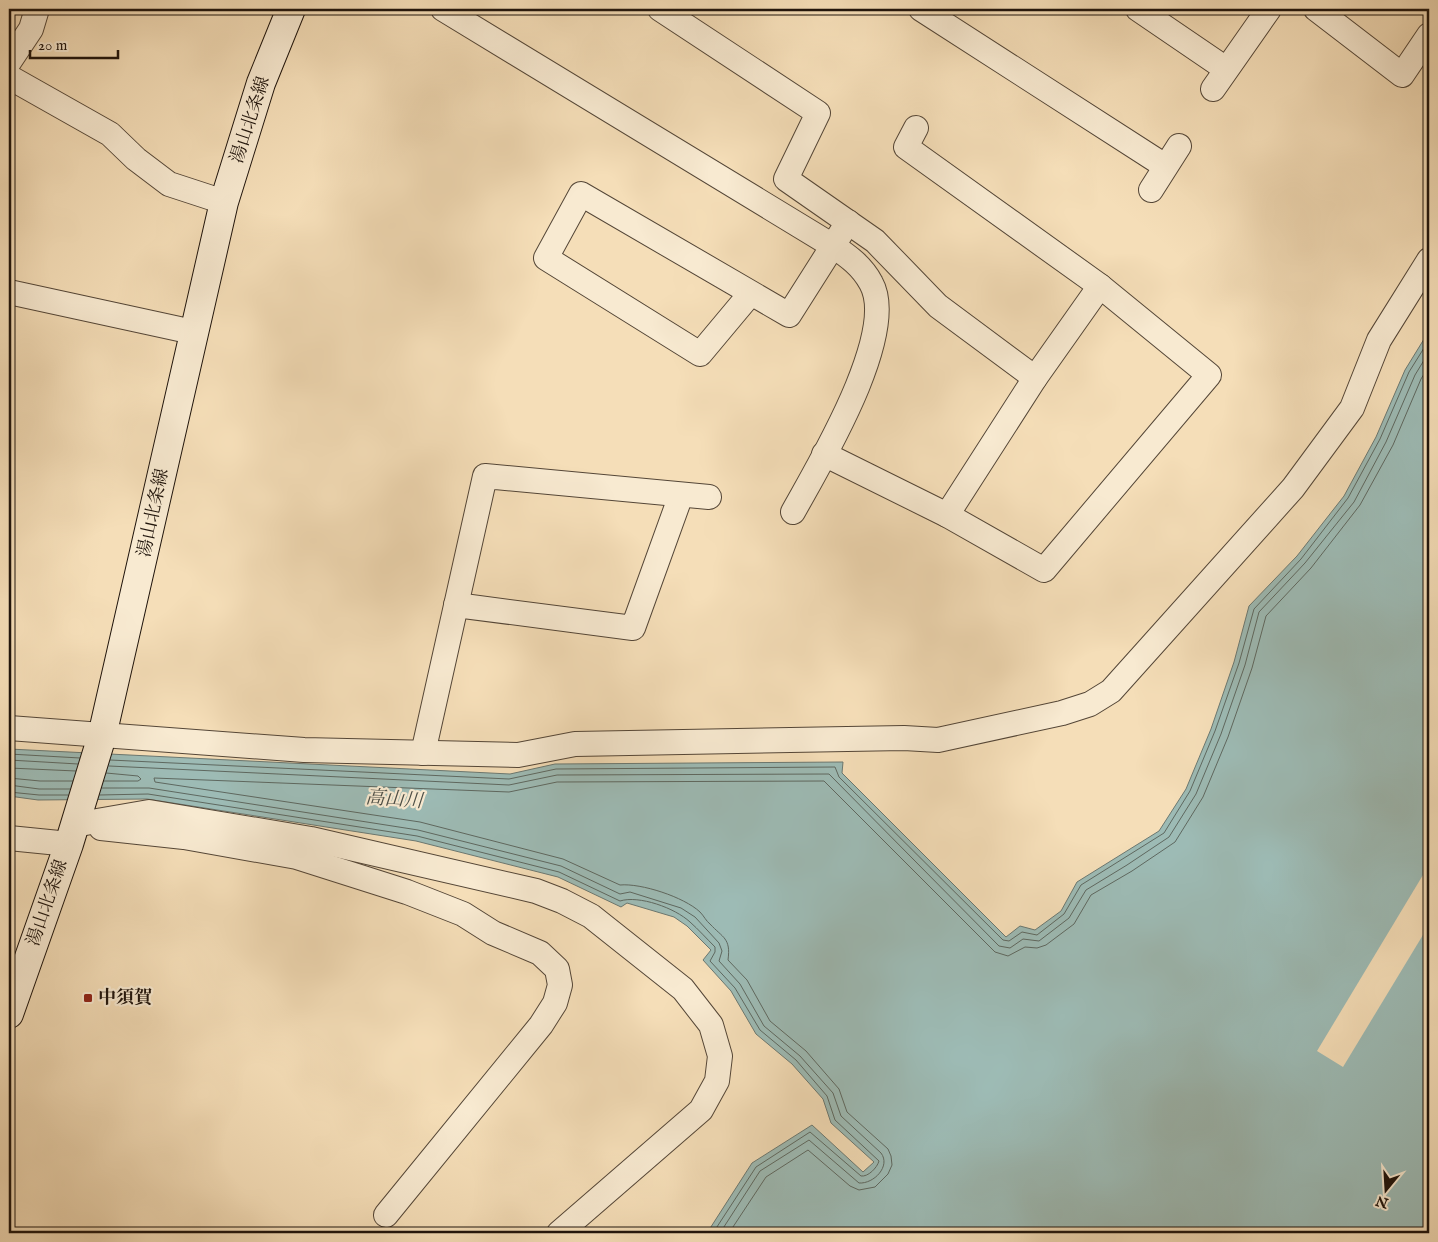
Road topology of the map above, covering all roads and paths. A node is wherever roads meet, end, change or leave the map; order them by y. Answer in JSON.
{"nodes":[{"id":1,"x":37,"y":9,"type":"edge"},
{"id":2,"x":290,"y":9,"type":"edge"},
{"id":3,"x":443,"y":9,"type":"edge"},
{"id":4,"x":660,"y":9,"type":"edge"},
{"id":5,"x":922,"y":9,"type":"edge"},
{"id":6,"x":1138,"y":9,"type":"edge"},
{"id":7,"x":1269,"y":9,"type":"edge"},
{"id":8,"x":1316,"y":9,"type":"edge"},
{"id":9,"x":1429,"y":35,"type":"edge"},
{"id":10,"x":9,"y":62,"type":"edge"},
{"id":11,"x":1226,"y":69,"type":"junction"},
{"id":12,"x":9,"y":76,"type":"edge"},
{"id":13,"x":1212,"y":89,"type":"dead end"},
{"id":14,"x":916,"y":128,"type":"dead end"},
{"id":15,"x":1179,"y":146,"type":"dead end"},
{"id":16,"x":1165,"y":166,"type":"junction"},
{"id":17,"x":1151,"y":190,"type":"dead end"},
{"id":18,"x":224,"y":202,"type":"junction"},
{"id":19,"x":848,"y":222,"type":"junction"},
{"id":20,"x":833,"y":246,"type":"junction"},
{"id":21,"x":1429,"y":260,"type":"edge"},
{"id":22,"x":1100,"y":286,"type":"junction"},
{"id":23,"x":9,"y":292,"type":"edge"},
{"id":24,"x":751,"y":292,"type":"junction"},
{"id":25,"x":193,"y":332,"type":"junction"},
{"id":26,"x":1035,"y":378,"type":"junction"},
{"id":27,"x":824,"y":454,"type":"junction"},
{"id":28,"x":681,"y":494,"type":"junction"},
{"id":29,"x":708,"y":497,"type":"dead end"},
{"id":30,"x":793,"y":512,"type":"dead end"},
{"id":31,"x":947,"y":516,"type":"junction"},
{"id":32,"x":456,"y":605,"type":"junction"},
{"id":33,"x":9,"y":728,"type":"edge"},
{"id":34,"x":100,"y":742,"type":"junction"},
{"id":35,"x":423,"y":753,"type":"junction"},
{"id":36,"x":74,"y":827,"type":"junction"},
{"id":37,"x":9,"y":838,"type":"edge"},
{"id":38,"x":9,"y":1014,"type":"edge"},
{"id":39,"x":386,"y":1214,"type":"dead end"},
{"id":40,"x":559,"y":1233,"type":"edge"}],
"edges":[{"from":1,"to":10,"type":"street"},
{"from":2,"to":18,"type":"main road","name":"湯山北条線"},
{"from":3,"to":20,"type":"street"},
{"from":4,"to":19,"type":"street"},
{"from":5,"to":16,"type":"street"},
{"from":6,"to":11,"type":"street"},
{"from":7,"to":11,"type":"street"},
{"from":8,"to":9,"type":"street"},
{"from":11,"to":13,"type":"street"},
{"from":12,"to":18,"type":"street"},
{"from":14,"to":22,"type":"street"},
{"from":15,"to":16,"type":"street"},
{"from":16,"to":17,"type":"street"},
{"from":18,"to":25,"type":"main road","name":"湯山北条線"},
{"from":19,"to":20,"type":"street"},
{"from":19,"to":26,"type":"street"},
{"from":20,"to":24,"type":"street"},
{"from":20,"to":27,"type":"street"},
{"from":21,"to":35,"type":"street"},
{"from":22,"to":26,"type":"street"},
{"from":22,"to":31,"type":"street"},
{"from":23,"to":25,"type":"street"},
{"from":24,"to":24,"type":"street"},
{"from":25,"to":34,"type":"main road","name":"湯山北条線"},
{"from":26,"to":31,"type":"street"},
{"from":27,"to":30,"type":"street"},
{"from":27,"to":31,"type":"street"},
{"from":28,"to":29,"type":"street"},
{"from":28,"to":32,"type":"street"},
{"from":28,"to":32,"type":"street"},
{"from":32,"to":35,"type":"street"},
{"from":33,"to":34,"type":"street"},
{"from":34,"to":35,"type":"street"},
{"from":34,"to":36,"type":"main road","name":"湯山北条線"},
{"from":36,"to":37,"type":"street"},
{"from":36,"to":38,"type":"main road","name":"湯山北条線"},
{"from":36,"to":39,"type":"street"},
{"from":36,"to":40,"type":"street"}]}
